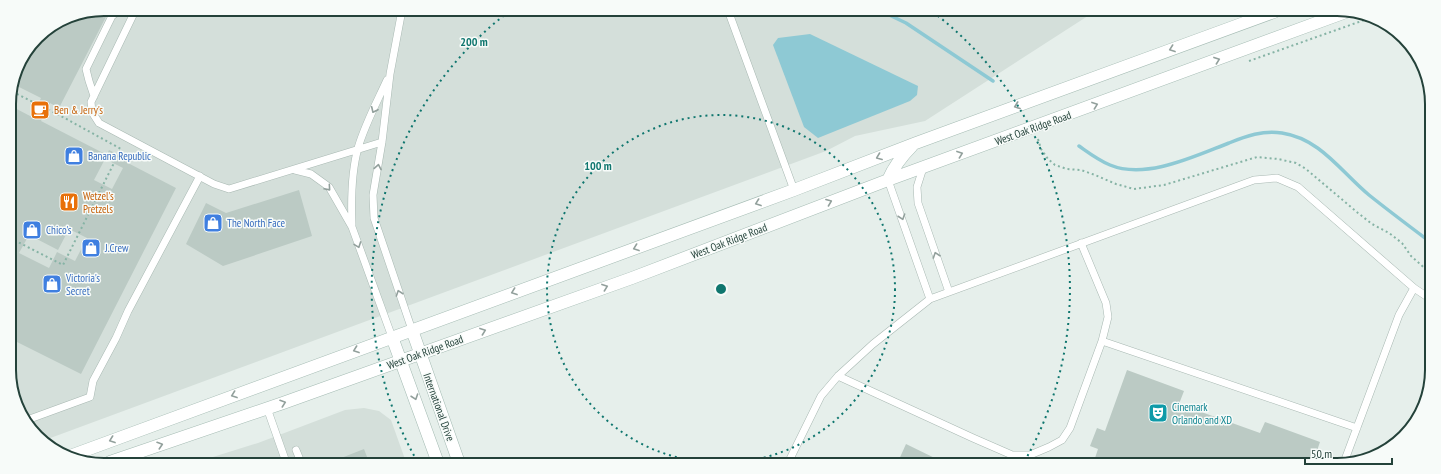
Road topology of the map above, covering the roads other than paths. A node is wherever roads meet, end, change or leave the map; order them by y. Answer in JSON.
{"nodes":[{"id":1,"x":112,"y":16,"type":"edge"},
{"id":2,"x":133,"y":16,"type":"edge"},
{"id":3,"x":401,"y":16,"type":"edge"},
{"id":4,"x":730,"y":16,"type":"edge"},
{"id":5,"x":1263,"y":16,"type":"edge"},
{"id":6,"x":1336,"y":16,"type":"edge"},
{"id":7,"x":390,"y":74,"type":"junction"},
{"id":8,"x":94,"y":96,"type":"junction"},
{"id":9,"x":382,"y":142,"type":"junction"},
{"id":10,"x":916,"y":143,"type":"junction"},
{"id":11,"x":358,"y":150,"type":"junction"},
{"id":12,"x":923,"y":168,"type":"junction"},
{"id":13,"x":295,"y":170,"type":"junction"},
{"id":14,"x":200,"y":176,"type":"junction"},
{"id":15,"x":888,"y":180,"type":"junction"},
{"id":16,"x":794,"y":190,"type":"junction"},
{"id":17,"x":352,"y":227,"type":"junction"},
{"id":18,"x":1081,"y":243,"type":"junction"},
{"id":19,"x":1414,"y":288,"type":"junction"},
{"id":20,"x":949,"y":292,"type":"junction"},
{"id":21,"x":1425,"y":295,"type":"edge"},
{"id":22,"x":930,"y":299,"type":"junction"},
{"id":23,"x":412,"y":330,"type":"junction"},
{"id":24,"x":392,"y":337,"type":"junction"},
{"id":25,"x":1102,"y":341,"type":"junction"},
{"id":26,"x":420,"y":354,"type":"junction"},
{"id":27,"x":401,"y":361,"type":"junction"},
{"id":28,"x":838,"y":376,"type":"junction"},
{"id":29,"x":267,"y":408,"type":"junction"},
{"id":30,"x":31,"y":419,"type":"edge"},
{"id":31,"x":1357,"y":428,"type":"junction"},
{"id":32,"x":296,"y":450,"type":"dead end"},
{"id":33,"x":77,"y":453,"type":"edge"},
{"id":34,"x":1012,"y":454,"type":"junction"},
{"id":35,"x":1345,"y":457,"type":"edge"},
{"id":36,"x":122,"y":458,"type":"edge"},
{"id":37,"x":285,"y":458,"type":"edge"},
{"id":38,"x":299,"y":458,"type":"edge"},
{"id":39,"x":436,"y":458,"type":"edge"},
{"id":40,"x":457,"y":458,"type":"edge"},
{"id":41,"x":790,"y":458,"type":"edge"},
{"id":42,"x":1011,"y":458,"type":"edge"}],
"edges":[{"from":1,"to":8,"type":"lane"},
{"from":2,"to":8,"type":"lane"},
{"from":3,"to":7,"type":"lane"},
{"from":4,"to":16,"type":"lane"},
{"from":5,"to":10,"type":"street","one_way":true},
{"from":12,"to":6,"type":"street","name":"West Oak Ridge Road","one_way":true},
{"from":7,"to":9,"type":"lane"},
{"from":7,"to":11,"type":"lane","one_way":true},
{"from":8,"to":14,"type":"lane"},
{"from":9,"to":11,"type":"lane"},
{"from":23,"to":9,"type":"lane","one_way":true},
{"from":10,"to":15,"type":"street"},
{"from":10,"to":16,"type":"street","one_way":true},
{"from":11,"to":13,"type":"lane"},
{"from":11,"to":17,"type":"lane"},
{"from":12,"to":15,"type":"street","name":"West Oak Ridge Road"},
{"from":20,"to":12,"type":"lane","one_way":true},
{"from":13,"to":14,"type":"lane"},
{"from":13,"to":17,"type":"lane","one_way":true},
{"from":14,"to":30,"type":"lane"},
{"from":15,"to":22,"type":"lane","one_way":true},
{"from":26,"to":15,"type":"street","name":"West Oak Ridge Road","one_way":true},
{"from":16,"to":23,"type":"street","one_way":true},
{"from":17,"to":24,"type":"lane","one_way":true},
{"from":18,"to":19,"type":"lane"},
{"from":18,"to":20,"type":"lane"},
{"from":18,"to":25,"type":"lane"},
{"from":19,"to":21,"type":"lane"},
{"from":19,"to":31,"type":"lane"},
{"from":20,"to":22,"type":"lane"},
{"from":22,"to":28,"type":"lane"},
{"from":23,"to":24,"type":"street"},
{"from":23,"to":26,"type":"street","name":"International Drive"},
{"from":24,"to":27,"type":"street","name":"International Drive"},
{"from":24,"to":33,"type":"street","one_way":true},
{"from":25,"to":31,"type":"lane"},
{"from":25,"to":34,"type":"lane"},
{"from":26,"to":27,"type":"street","name":"West Oak Ridge Road"},
{"from":26,"to":40,"type":"street","name":"International Drive"},
{"from":29,"to":27,"type":"street","name":"West Oak Ridge Road","one_way":true},
{"from":27,"to":39,"type":"street","name":"International Drive","one_way":true},
{"from":28,"to":34,"type":"lane"},
{"from":28,"to":41,"type":"lane"},
{"from":36,"to":29,"type":"street","name":"West Oak Ridge Road","one_way":true},
{"from":29,"to":37,"type":"lane"},
{"from":31,"to":35,"type":"lane"},
{"from":32,"to":38,"type":"lane"},
{"from":34,"to":42,"type":"lane"}]}
